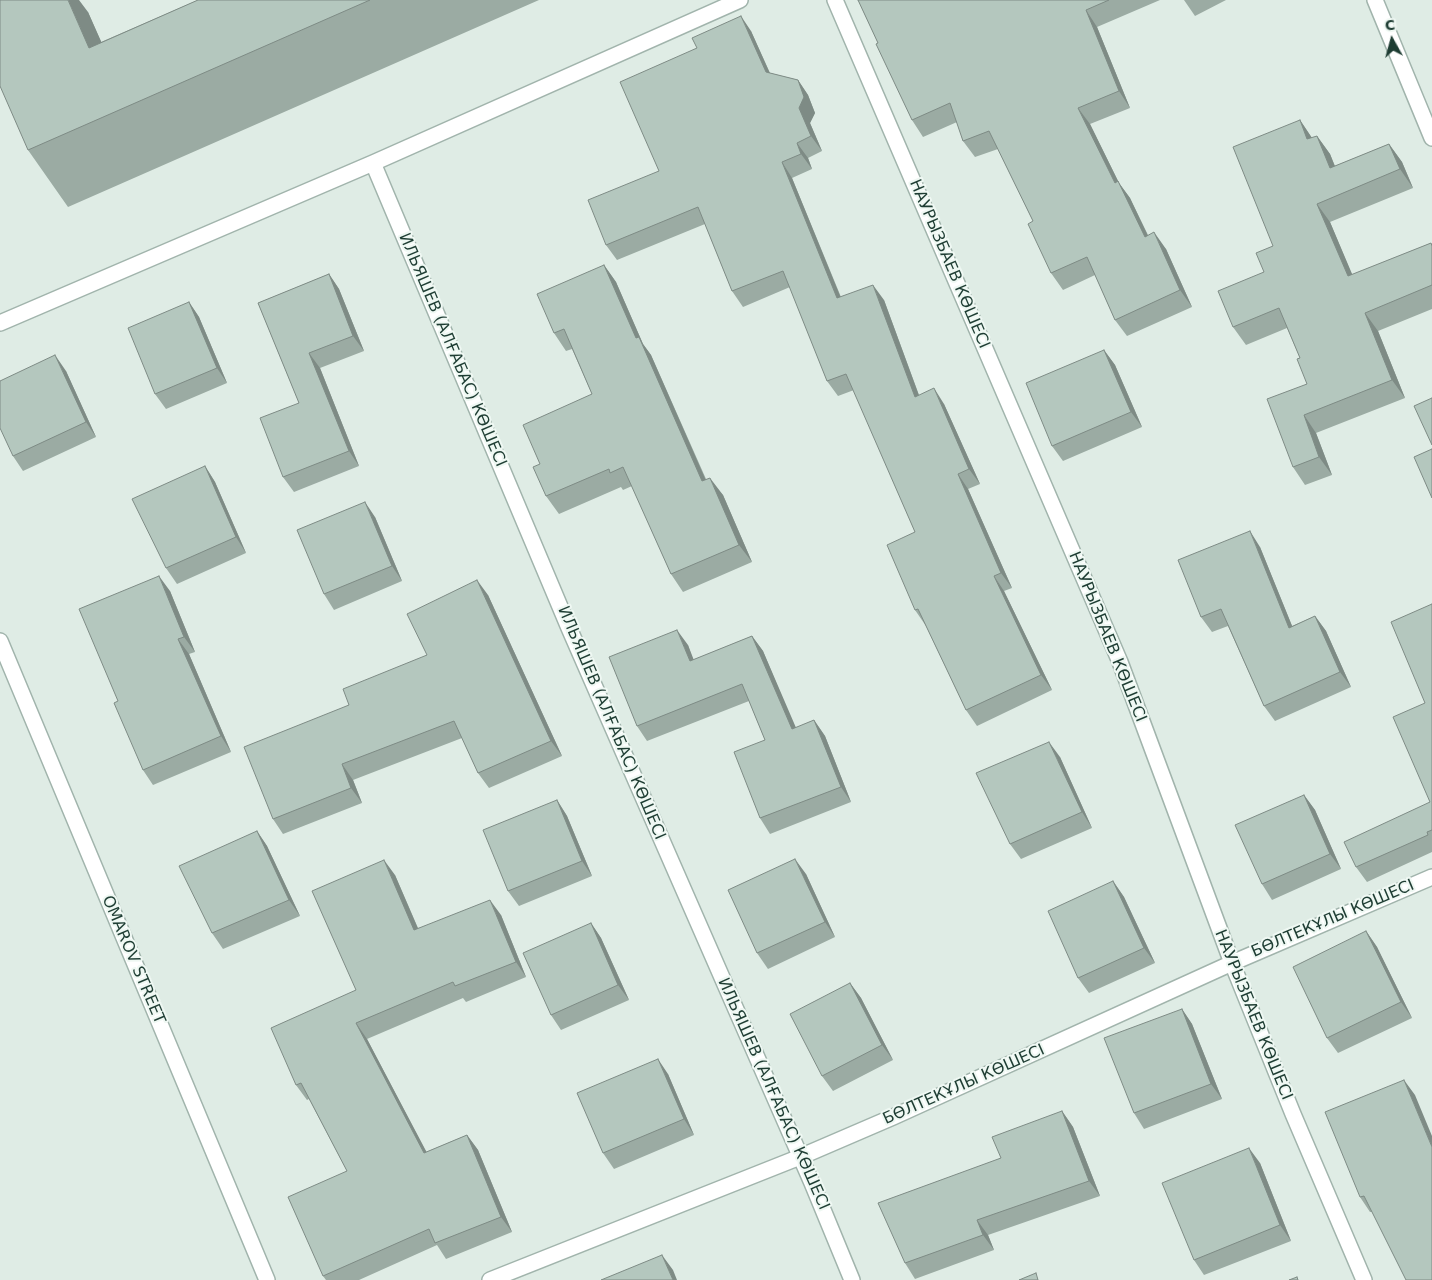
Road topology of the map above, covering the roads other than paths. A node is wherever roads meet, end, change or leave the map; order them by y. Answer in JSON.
{"nodes":[{"id":1,"x":740,"y":0,"type":"edge"},
{"id":2,"x":835,"y":0,"type":"edge"},
{"id":3,"x":1376,"y":0,"type":"edge"},
{"id":4,"x":1432,"y":138,"type":"edge"},
{"id":5,"x":373,"y":164,"type":"junction"},
{"id":6,"x":0,"y":323,"type":"edge"},
{"id":7,"x":0,"y":641,"type":"edge"},
{"id":8,"x":1432,"y":876,"type":"edge"},
{"id":9,"x":1232,"y":963,"type":"junction"},
{"id":10,"x":800,"y":1157,"type":"junction"},
{"id":11,"x":267,"y":1280,"type":"edge"},
{"id":12,"x":490,"y":1280,"type":"edge"},
{"id":13,"x":852,"y":1280,"type":"edge"},
{"id":14,"x":1364,"y":1280,"type":"edge"}],
"edges":[{"from":1,"to":5,"type":"street"},
{"from":2,"to":9,"type":"street","name":"НАУРЫЗБАЕВ КӨШЕСІ"},
{"from":3,"to":4,"type":"street"},
{"from":5,"to":6,"type":"street"},
{"from":5,"to":10,"type":"street","name":"ИЛЬЯШЕВ (АЛҒАБАС) КӨШЕСІ"},
{"from":7,"to":11,"type":"street","name":"OMAROV STREET"},
{"from":8,"to":9,"type":"street","name":"БӨЛТЕКҰЛЫ КӨШЕСІ"},
{"from":9,"to":10,"type":"street","name":"БӨЛТЕКҰЛЫ КӨШЕСІ"},
{"from":9,"to":14,"type":"street","name":"НАУРЫЗБАЕВ КӨШЕСІ"},
{"from":10,"to":12,"type":"street","name":"БӨЛТЕКҰЛЫ КӨШЕСІ"},
{"from":10,"to":13,"type":"street","name":"ИЛЬЯШЕВ (АЛҒАБАС) КӨШЕСІ"}]}
